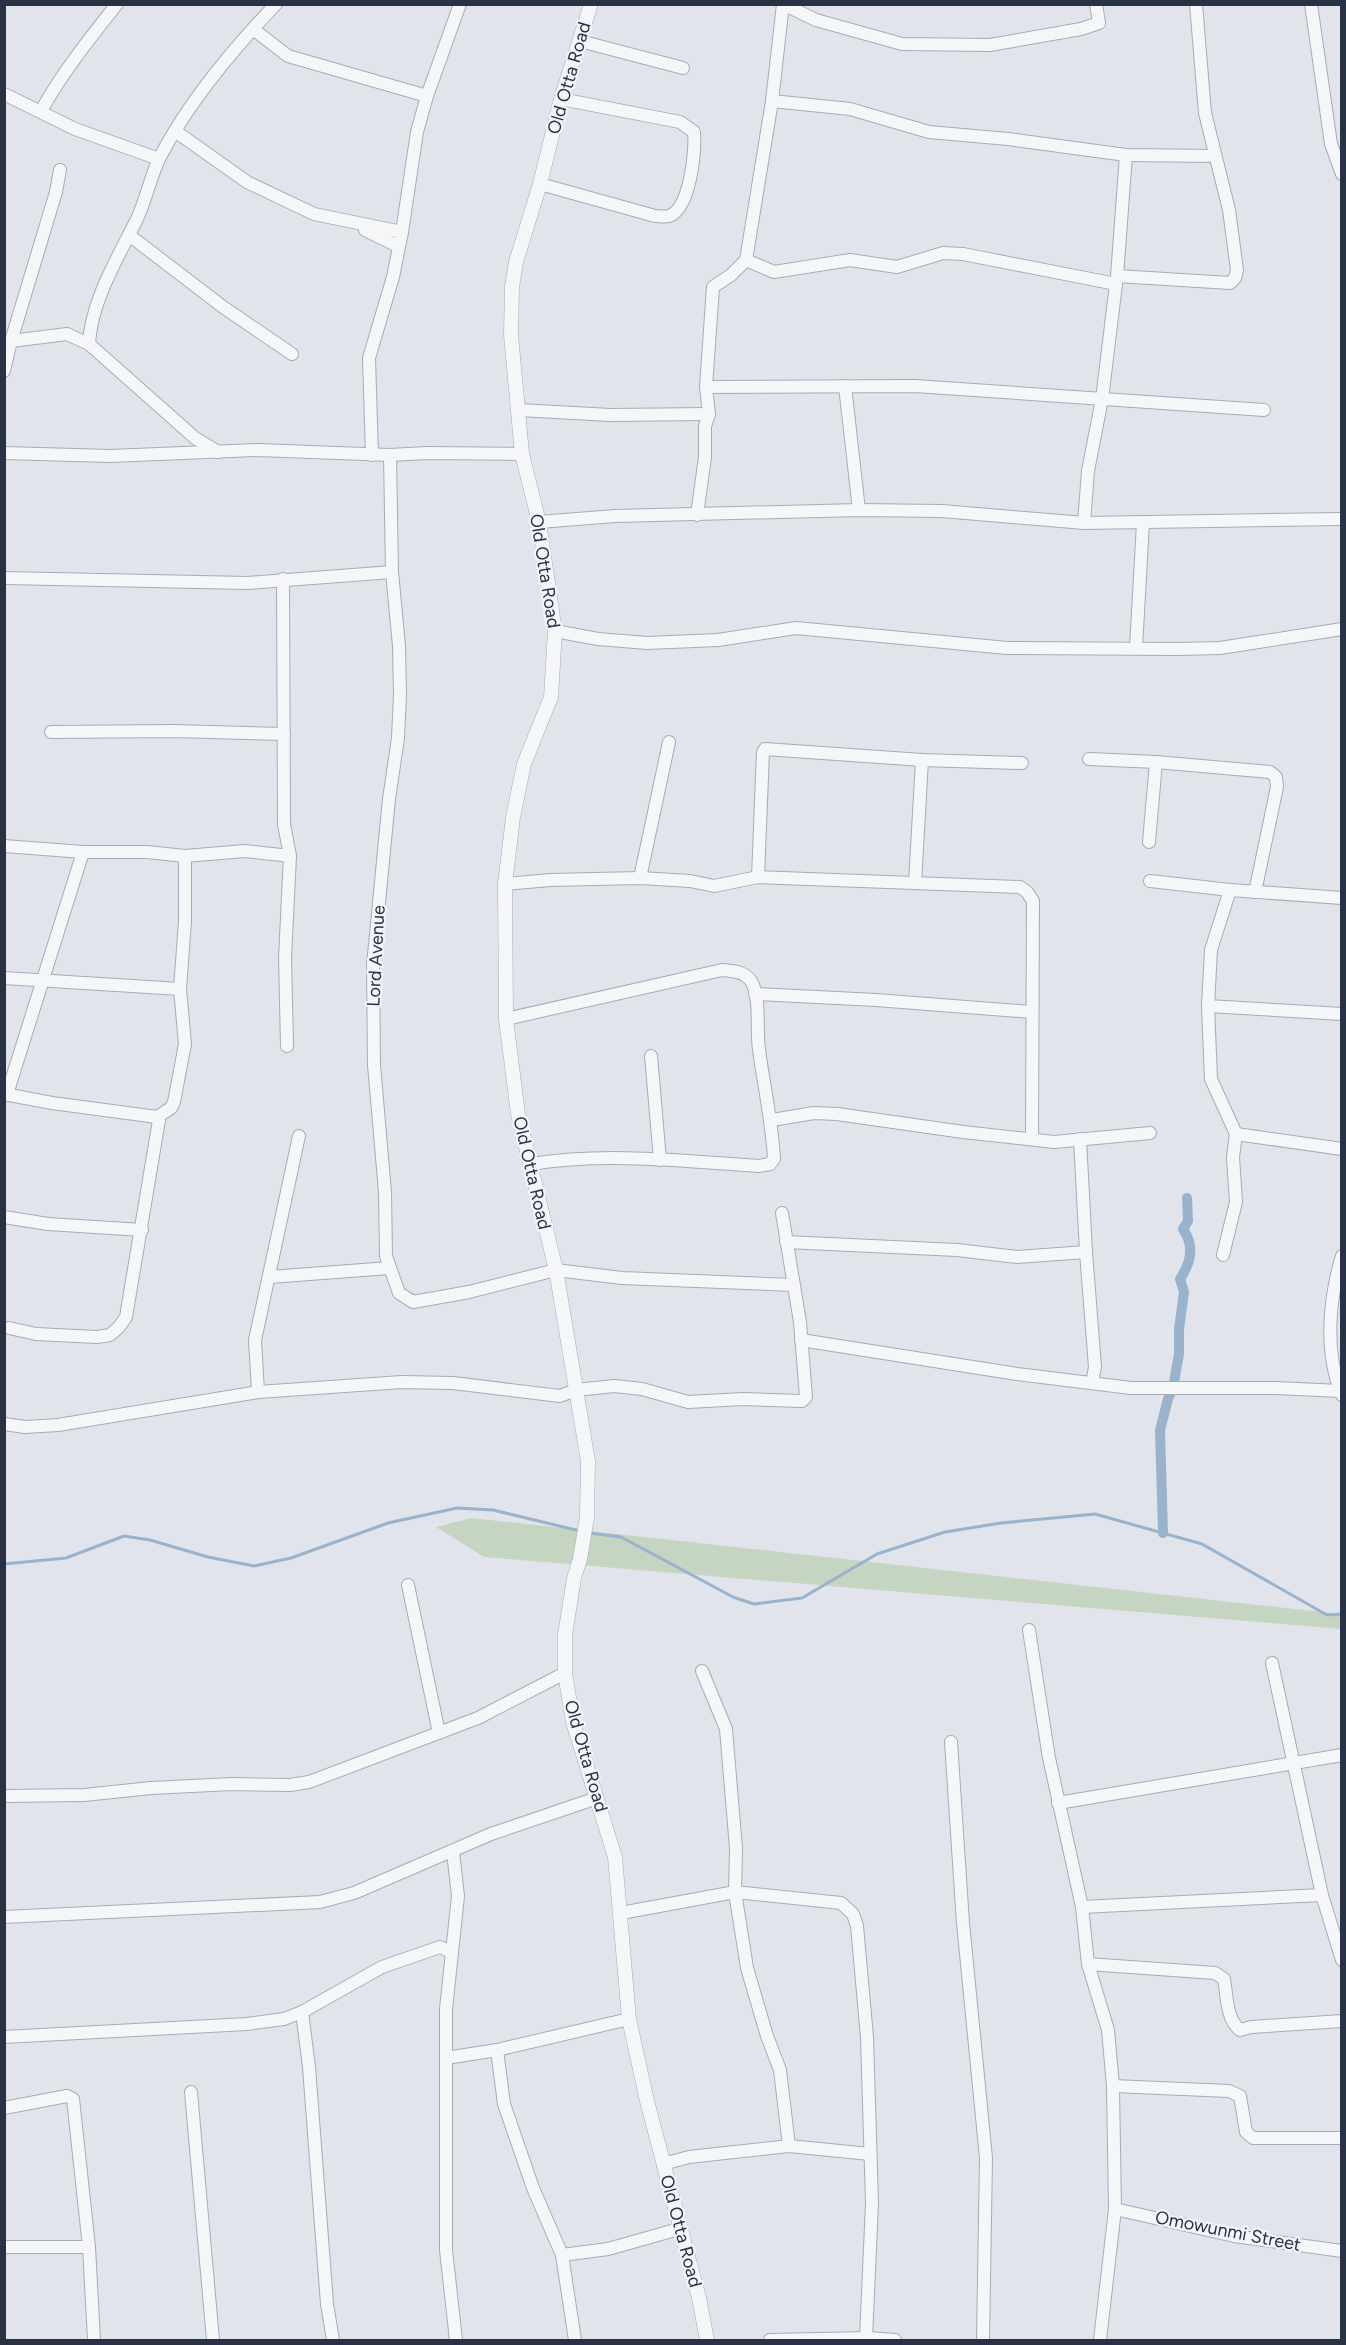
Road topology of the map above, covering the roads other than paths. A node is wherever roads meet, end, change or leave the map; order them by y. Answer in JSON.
{"nodes":[{"id":1,"x":117,"y":4,"type":"edge"},
{"id":2,"x":276,"y":4,"type":"edge"},
{"id":3,"x":460,"y":4,"type":"edge"},
{"id":4,"x":591,"y":4,"type":"edge"},
{"id":5,"x":783,"y":4,"type":"edge"},
{"id":6,"x":1096,"y":4,"type":"edge"},
{"id":7,"x":1196,"y":4,"type":"edge"},
{"id":8,"x":1311,"y":4,"type":"edge"},
{"id":9,"x":253,"y":29,"type":"junction"},
{"id":10,"x":580,"y":41,"type":"junction"},
{"id":11,"x":683,"y":68,"type":"dead end"},
{"id":12,"x":4,"y":94,"type":"edge"},
{"id":13,"x":427,"y":96,"type":"junction"},
{"id":14,"x":561,"y":99,"type":"junction"},
{"id":15,"x":772,"y":101,"type":"junction"},
{"id":16,"x":41,"y":111,"type":"junction"},
{"id":17,"x":176,"y":131,"type":"junction"},
{"id":18,"x":1126,"y":155,"type":"junction"},
{"id":19,"x":1215,"y":156,"type":"junction"},
{"id":20,"x":159,"y":159,"type":"junction"},
{"id":21,"x":60,"y":170,"type":"dead end"},
{"id":22,"x":1341,"y":174,"type":"edge"},
{"id":23,"x":540,"y":184,"type":"junction"},
{"id":24,"x":348,"y":222,"type":"junction"},
{"id":25,"x":402,"y":232,"type":"junction"},
{"id":26,"x":129,"y":235,"type":"junction"},
{"id":27,"x":398,"y":246,"type":"junction"},
{"id":28,"x":746,"y":260,"type":"junction"},
{"id":29,"x":1117,"y":280,"type":"junction"},
{"id":30,"x":90,"y":326,"type":"junction"},
{"id":31,"x":67,"y":334,"type":"junction"},
{"id":32,"x":11,"y":340,"type":"junction"},
{"id":33,"x":89,"y":344,"type":"junction"},
{"id":34,"x":292,"y":354,"type":"dead end"},
{"id":35,"x":4,"y":371,"type":"edge"},
{"id":36,"x":845,"y":386,"type":"junction"},
{"id":37,"x":706,"y":387,"type":"junction"},
{"id":38,"x":1102,"y":399,"type":"junction"},
{"id":39,"x":519,"y":410,"type":"junction"},
{"id":40,"x":1264,"y":410,"type":"dead end"},
{"id":41,"x":709,"y":414,"type":"junction"},
{"id":42,"x":218,"y":452,"type":"junction"},
{"id":43,"x":4,"y":453,"type":"edge"},
{"id":44,"x":522,"y":454,"type":"junction"},
{"id":45,"x":372,"y":455,"type":"junction"},
{"id":46,"x":390,"y":455,"type":"junction"},
{"id":47,"x":859,"y":510,"type":"junction"},
{"id":48,"x":697,"y":515,"type":"junction"},
{"id":49,"x":1341,"y":519,"type":"edge"},
{"id":50,"x":539,"y":522,"type":"junction"},
{"id":51,"x":1084,"y":523,"type":"junction"},
{"id":52,"x":1143,"y":523,"type":"junction"},
{"id":53,"x":392,"y":572,"type":"junction"},
{"id":54,"x":4,"y":578,"type":"edge"},
{"id":55,"x":283,"y":579,"type":"junction"},
{"id":56,"x":1341,"y":629,"type":"edge"},
{"id":57,"x":555,"y":631,"type":"junction"},
{"id":58,"x":1136,"y":648,"type":"junction"},
{"id":59,"x":51,"y":732,"type":"dead end"},
{"id":60,"x":284,"y":734,"type":"junction"},
{"id":61,"x":669,"y":742,"type":"dead end"},
{"id":62,"x":1089,"y":759,"type":"dead end"},
{"id":63,"x":921,"y":760,"type":"junction"},
{"id":64,"x":1156,"y":762,"type":"junction"},
{"id":65,"x":1022,"y":763,"type":"dead end"},
{"id":66,"x":1149,"y":842,"type":"dead end"},
{"id":67,"x":4,"y":846,"type":"edge"},
{"id":68,"x":83,"y":852,"type":"junction"},
{"id":69,"x":185,"y":856,"type":"junction"},
{"id":70,"x":290,"y":856,"type":"junction"},
{"id":71,"x":758,"y":877,"type":"junction"},
{"id":72,"x":640,"y":878,"type":"junction"},
{"id":73,"x":1150,"y":881,"type":"dead end"},
{"id":74,"x":915,"y":883,"type":"junction"},
{"id":75,"x":505,"y":884,"type":"junction"},
{"id":76,"x":1230,"y":890,"type":"junction"},
{"id":77,"x":1255,"y":892,"type":"junction"},
{"id":78,"x":1341,"y":898,"type":"edge"},
{"id":79,"x":4,"y":978,"type":"edge"},
{"id":80,"x":44,"y":981,"type":"junction"},
{"id":81,"x":180,"y":989,"type":"junction"},
{"id":82,"x":755,"y":994,"type":"junction"},
{"id":83,"x":1208,"y":1006,"type":"junction"},
{"id":84,"x":1032,"y":1012,"type":"junction"},
{"id":85,"x":1341,"y":1014,"type":"edge"},
{"id":86,"x":506,"y":1019,"type":"junction"},
{"id":87,"x":287,"y":1046,"type":"dead end"},
{"id":88,"x":651,"y":1056,"type":"dead end"},
{"id":89,"x":6,"y":1094,"type":"edge"},
{"id":90,"x":158,"y":1117,"type":"junction"},
{"id":91,"x":772,"y":1120,"type":"junction"},
{"id":92,"x":1150,"y":1133,"type":"dead end"},
{"id":93,"x":1236,"y":1134,"type":"junction"},
{"id":94,"x":299,"y":1136,"type":"dead end"},
{"id":95,"x":1032,"y":1139,"type":"junction"},
{"id":96,"x":1080,"y":1139,"type":"junction"},
{"id":97,"x":1341,"y":1149,"type":"edge"},
{"id":98,"x":660,"y":1160,"type":"junction"},
{"id":99,"x":531,"y":1164,"type":"junction"},
{"id":100,"x":782,"y":1213,"type":"dead end"},
{"id":101,"x":4,"y":1217,"type":"edge"},
{"id":102,"x":142,"y":1230,"type":"junction"},
{"id":103,"x":786,"y":1242,"type":"junction"},
{"id":104,"x":1086,"y":1252,"type":"junction"},
{"id":105,"x":1223,"y":1255,"type":"dead end"},
{"id":106,"x":1341,"y":1256,"type":"edge"},
{"id":107,"x":389,"y":1268,"type":"junction"},
{"id":108,"x":555,"y":1270,"type":"junction"},
{"id":109,"x":270,"y":1277,"type":"junction"},
{"id":110,"x":793,"y":1285,"type":"junction"},
{"id":111,"x":9,"y":1328,"type":"dead end"},
{"id":112,"x":801,"y":1340,"type":"junction"},
{"id":113,"x":1338,"y":1361,"type":"edge"},
{"id":114,"x":1092,"y":1383,"type":"junction"},
{"id":115,"x":576,"y":1390,"type":"junction"},
{"id":116,"x":258,"y":1392,"type":"junction"},
{"id":117,"x":1341,"y":1393,"type":"edge"},
{"id":118,"x":4,"y":1424,"type":"edge"},
{"id":119,"x":408,"y":1585,"type":"dead end"},
{"id":120,"x":1029,"y":1629,"type":"dead end"},
{"id":121,"x":1272,"y":1663,"type":"dead end"},
{"id":122,"x":702,"y":1671,"type":"dead end"},
{"id":123,"x":565,"y":1673,"type":"junction"},
{"id":124,"x":440,"y":1732,"type":"junction"},
{"id":125,"x":951,"y":1742,"type":"dead end"},
{"id":126,"x":1341,"y":1755,"type":"edge"},
{"id":127,"x":1293,"y":1764,"type":"junction"},
{"id":128,"x":4,"y":1796,"type":"edge"},
{"id":129,"x":597,"y":1798,"type":"junction"},
{"id":130,"x":1058,"y":1803,"type":"junction"},
{"id":131,"x":453,"y":1852,"type":"junction"},
{"id":132,"x":735,"y":1892,"type":"junction"},
{"id":133,"x":1322,"y":1895,"type":"junction"},
{"id":134,"x":1082,"y":1907,"type":"junction"},
{"id":135,"x":621,"y":1913,"type":"junction"},
{"id":136,"x":4,"y":1917,"type":"edge"},
{"id":137,"x":452,"y":1952,"type":"junction"},
{"id":138,"x":1341,"y":1960,"type":"edge"},
{"id":139,"x":1088,"y":1964,"type":"junction"},
{"id":140,"x":302,"y":2012,"type":"junction"},
{"id":141,"x":629,"y":2019,"type":"junction"},
{"id":142,"x":1341,"y":2021,"type":"edge"},
{"id":143,"x":4,"y":2037,"type":"edge"},
{"id":144,"x":497,"y":2050,"type":"junction"},
{"id":145,"x":446,"y":2058,"type":"junction"},
{"id":146,"x":1113,"y":2086,"type":"junction"},
{"id":147,"x":190,"y":2092,"type":"dead end"},
{"id":148,"x":4,"y":2108,"type":"edge"},
{"id":149,"x":1341,"y":2138,"type":"edge"},
{"id":150,"x":789,"y":2146,"type":"junction"},
{"id":151,"x":870,"y":2154,"type":"junction"},
{"id":152,"x":663,"y":2164,"type":"junction"},
{"id":153,"x":1115,"y":2209,"type":"junction"},
{"id":154,"x":679,"y":2229,"type":"junction"},
{"id":155,"x":4,"y":2247,"type":"edge"},
{"id":156,"x":89,"y":2247,"type":"junction"},
{"id":157,"x":1341,"y":2251,"type":"edge"},
{"id":158,"x":562,"y":2255,"type":"junction"},
{"id":159,"x":866,"y":2338,"type":"junction"},
{"id":160,"x":94,"y":2340,"type":"edge"},
{"id":161,"x":213,"y":2340,"type":"edge"},
{"id":162,"x":333,"y":2340,"type":"edge"},
{"id":163,"x":456,"y":2340,"type":"edge"},
{"id":164,"x":575,"y":2340,"type":"edge"},
{"id":165,"x":707,"y":2340,"type":"edge"},
{"id":166,"x":770,"y":2340,"type":"edge"},
{"id":167,"x":895,"y":2340,"type":"edge"},
{"id":168,"x":983,"y":2340,"type":"edge"},
{"id":169,"x":1100,"y":2340,"type":"edge"}],
"edges":[{"from":1,"to":16,"type":"street"},
{"from":2,"to":9,"type":"street"},
{"from":3,"to":13,"type":"street"},
{"from":4,"to":10,"type":"street","name":"Old Otta Road"},
{"from":5,"to":6,"type":"street"},
{"from":5,"to":15,"type":"street"},
{"from":7,"to":19,"type":"street"},
{"from":8,"to":22,"type":"street"},
{"from":9,"to":13,"type":"street"},
{"from":9,"to":17,"type":"street"},
{"from":10,"to":11,"type":"street"},
{"from":10,"to":14,"type":"street","name":"Old Otta Road"},
{"from":12,"to":16,"type":"street"},
{"from":13,"to":25,"type":"street"},
{"from":14,"to":23,"type":"street","name":"Old Otta Road"},
{"from":14,"to":23,"type":"street"},
{"from":15,"to":18,"type":"street"},
{"from":15,"to":28,"type":"street"},
{"from":16,"to":20,"type":"street"},
{"from":17,"to":20,"type":"street"},
{"from":17,"to":24,"type":"street"},
{"from":18,"to":19,"type":"street"},
{"from":18,"to":29,"type":"street"},
{"from":19,"to":29,"type":"street"},
{"from":20,"to":26,"type":"street"},
{"from":21,"to":32,"type":"street"},
{"from":23,"to":39,"type":"street","name":"Old Otta Road"},
{"from":24,"to":25,"type":"street"},
{"from":24,"to":27,"type":"street"},
{"from":25,"to":27,"type":"street"},
{"from":26,"to":30,"type":"street"},
{"from":26,"to":34,"type":"street"},
{"from":27,"to":45,"type":"street"},
{"from":28,"to":29,"type":"street"},
{"from":28,"to":37,"type":"street"},
{"from":29,"to":38,"type":"street"},
{"from":30,"to":31,"type":"street"},
{"from":30,"to":33,"type":"street"},
{"from":31,"to":32,"type":"street"},
{"from":31,"to":33,"type":"street"},
{"from":32,"to":35,"type":"street"},
{"from":33,"to":42,"type":"street"},
{"from":36,"to":37,"type":"street"},
{"from":36,"to":38,"type":"street"},
{"from":36,"to":47,"type":"street"},
{"from":37,"to":41,"type":"street"},
{"from":38,"to":40,"type":"street"},
{"from":38,"to":51,"type":"street"},
{"from":39,"to":41,"type":"street"},
{"from":39,"to":44,"type":"street","name":"Old Otta Road"},
{"from":41,"to":48,"type":"street"},
{"from":42,"to":43,"type":"street"},
{"from":42,"to":45,"type":"street"},
{"from":44,"to":46,"type":"street"},
{"from":44,"to":50,"type":"street","name":"Old Otta Road"},
{"from":45,"to":46,"type":"street"},
{"from":46,"to":53,"type":"street","name":"Lord Avenue"},
{"from":47,"to":48,"type":"street"},
{"from":47,"to":51,"type":"street"},
{"from":48,"to":50,"type":"street"},
{"from":49,"to":52,"type":"street"},
{"from":50,"to":57,"type":"street","name":"Old Otta Road"},
{"from":51,"to":52,"type":"street"},
{"from":52,"to":58,"type":"street"},
{"from":53,"to":55,"type":"street"},
{"from":53,"to":107,"type":"street","name":"Lord Avenue"},
{"from":54,"to":55,"type":"street"},
{"from":55,"to":60,"type":"street"},
{"from":56,"to":58,"type":"street"},
{"from":57,"to":58,"type":"street"},
{"from":57,"to":75,"type":"street","name":"Old Otta Road"},
{"from":59,"to":60,"type":"street"},
{"from":60,"to":70,"type":"street"},
{"from":61,"to":72,"type":"street"},
{"from":62,"to":64,"type":"street"},
{"from":63,"to":65,"type":"street"},
{"from":63,"to":71,"type":"street"},
{"from":63,"to":74,"type":"street"},
{"from":64,"to":66,"type":"street"},
{"from":64,"to":77,"type":"street"},
{"from":67,"to":68,"type":"street"},
{"from":68,"to":69,"type":"street"},
{"from":68,"to":80,"type":"street"},
{"from":69,"to":70,"type":"street"},
{"from":69,"to":81,"type":"street"},
{"from":70,"to":87,"type":"street"},
{"from":71,"to":72,"type":"street"},
{"from":71,"to":74,"type":"street"},
{"from":72,"to":75,"type":"street"},
{"from":73,"to":76,"type":"street"},
{"from":74,"to":84,"type":"street"},
{"from":75,"to":86,"type":"street","name":"Old Otta Road"},
{"from":76,"to":77,"type":"street"},
{"from":76,"to":83,"type":"street"},
{"from":77,"to":78,"type":"street"},
{"from":79,"to":80,"type":"street"},
{"from":80,"to":81,"type":"street"},
{"from":80,"to":89,"type":"street"},
{"from":81,"to":90,"type":"street"},
{"from":82,"to":84,"type":"street"},
{"from":82,"to":86,"type":"street"},
{"from":82,"to":91,"type":"street"},
{"from":83,"to":85,"type":"street"},
{"from":83,"to":93,"type":"street"},
{"from":84,"to":95,"type":"street"},
{"from":86,"to":99,"type":"street","name":"Old Otta Road"},
{"from":88,"to":98,"type":"street"},
{"from":89,"to":90,"type":"street"},
{"from":90,"to":102,"type":"street"},
{"from":91,"to":95,"type":"street"},
{"from":91,"to":98,"type":"street"},
{"from":92,"to":96,"type":"street"},
{"from":93,"to":97,"type":"street"},
{"from":93,"to":105,"type":"street"},
{"from":94,"to":109,"type":"street"},
{"from":95,"to":96,"type":"street"},
{"from":96,"to":104,"type":"street"},
{"from":98,"to":99,"type":"street"},
{"from":99,"to":108,"type":"street","name":"Old Otta Road"},
{"from":100,"to":103,"type":"street"},
{"from":101,"to":102,"type":"street"},
{"from":102,"to":111,"type":"street"},
{"from":103,"to":104,"type":"street"},
{"from":103,"to":110,"type":"street"},
{"from":104,"to":114,"type":"street"},
{"from":106,"to":113,"type":"street"},
{"from":107,"to":108,"type":"street","name":"Lord Avenue"},
{"from":107,"to":109,"type":"street"},
{"from":108,"to":110,"type":"street"},
{"from":108,"to":115,"type":"street","name":"Old Otta Road"},
{"from":109,"to":116,"type":"street"},
{"from":110,"to":112,"type":"street"},
{"from":112,"to":114,"type":"street"},
{"from":112,"to":115,"type":"street"},
{"from":113,"to":117,"type":"street"},
{"from":114,"to":117,"type":"street"},
{"from":115,"to":116,"type":"street"},
{"from":115,"to":123,"type":"street","name":"Old Otta Road"},
{"from":116,"to":118,"type":"street"},
{"from":119,"to":124,"type":"street"},
{"from":120,"to":130,"type":"street"},
{"from":121,"to":127,"type":"street"},
{"from":122,"to":132,"type":"street"},
{"from":123,"to":124,"type":"street"},
{"from":123,"to":129,"type":"street","name":"Old Otta Road"},
{"from":124,"to":128,"type":"street"},
{"from":125,"to":168,"type":"street"},
{"from":126,"to":127,"type":"street"},
{"from":127,"to":130,"type":"street"},
{"from":127,"to":133,"type":"street"},
{"from":129,"to":131,"type":"street"},
{"from":129,"to":135,"type":"street","name":"Old Otta Road"},
{"from":130,"to":134,"type":"street"},
{"from":131,"to":136,"type":"street"},
{"from":131,"to":137,"type":"street"},
{"from":132,"to":135,"type":"street"},
{"from":132,"to":150,"type":"street"},
{"from":132,"to":151,"type":"street"},
{"from":133,"to":134,"type":"street"},
{"from":133,"to":138,"type":"street"},
{"from":134,"to":139,"type":"street"},
{"from":135,"to":141,"type":"street","name":"Old Otta Road"},
{"from":137,"to":140,"type":"street"},
{"from":137,"to":145,"type":"street"},
{"from":139,"to":142,"type":"street"},
{"from":139,"to":146,"type":"street"},
{"from":140,"to":143,"type":"street"},
{"from":140,"to":162,"type":"street"},
{"from":141,"to":144,"type":"street"},
{"from":141,"to":152,"type":"street","name":"Old Otta Road"},
{"from":144,"to":145,"type":"street"},
{"from":144,"to":158,"type":"street"},
{"from":145,"to":163,"type":"street"},
{"from":146,"to":149,"type":"street"},
{"from":146,"to":153,"type":"street"},
{"from":147,"to":161,"type":"street"},
{"from":148,"to":156,"type":"street"},
{"from":150,"to":151,"type":"street"},
{"from":150,"to":152,"type":"street"},
{"from":151,"to":159,"type":"street"},
{"from":152,"to":154,"type":"street","name":"Old Otta Road"},
{"from":153,"to":157,"type":"street","name":"Omowunmi Street"},
{"from":153,"to":169,"type":"street"},
{"from":154,"to":158,"type":"street"},
{"from":154,"to":165,"type":"street","name":"Old Otta Road"},
{"from":155,"to":156,"type":"street"},
{"from":156,"to":160,"type":"street"},
{"from":158,"to":164,"type":"street"},
{"from":159,"to":166,"type":"street"},
{"from":159,"to":167,"type":"street"}]}
